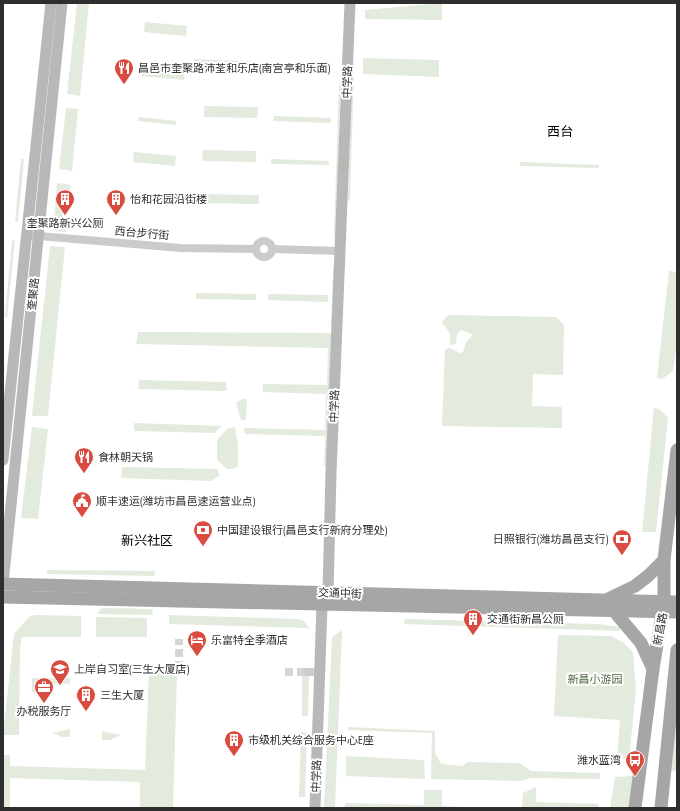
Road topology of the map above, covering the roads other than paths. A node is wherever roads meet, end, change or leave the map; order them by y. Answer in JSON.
{"nodes":[{"id":1,"x":51,"y":3,"type":"edge"},
{"id":2,"x":62,"y":3,"type":"edge"},
{"id":3,"x":350,"y":3,"type":"edge"},
{"id":4,"x":27,"y":235,"type":"junction"},
{"id":5,"x":39,"y":236,"type":"junction"},
{"id":6,"x":340,"y":251,"type":"junction"},
{"id":7,"x":677,"y":450,"type":"edge"},
{"id":8,"x":3,"y":460,"type":"edge"},
{"id":9,"x":664,"y":560,"type":"junction"},
{"id":10,"x":3,"y":584,"type":"edge"},
{"id":11,"x":3,"y":597,"type":"edge"},
{"id":12,"x":325,"y":599,"type":"junction"},
{"id":13,"x":668,"y":605,"type":"edge"},
{"id":14,"x":610,"y":606,"type":"junction"},
{"id":15,"x":677,"y":612,"type":"edge"},
{"id":16,"x":677,"y":650,"type":"edge"},
{"id":17,"x":652,"y":669,"type":"junction"},
{"id":18,"x":676,"y":670,"type":"edge"},
{"id":19,"x":307,"y":672,"type":"tunnel mouth"},
{"id":20,"x":319,"y":672,"type":"junction"},
{"id":21,"x":315,"y":808,"type":"edge"},
{"id":22,"x":635,"y":808,"type":"edge"},
{"id":23,"x":661,"y":808,"type":"edge"}],
"edges":[{"from":1,"to":4,"type":"main road","name":"奎聚路"},
{"from":2,"to":5,"type":"main road","name":"奎聚路"},
{"from":3,"to":6,"type":"main road","name":"中学路"},
{"from":4,"to":5,"type":"street","name":"西台步行街"},
{"from":4,"to":8,"type":"main road","name":"奎聚路"},
{"from":5,"to":6,"type":"street","name":"西台步行街"},
{"from":5,"to":10,"type":"main road","name":"奎聚路"},
{"from":6,"to":12,"type":"main road","name":"中学路"},
{"from":7,"to":9,"type":"main road","name":"新昌路"},
{"from":9,"to":13,"type":"main road","name":"新昌路"},
{"from":9,"to":14,"type":"main road"},
{"from":10,"to":12,"type":"main road","name":"交通中街"},
{"from":11,"to":12,"type":"main road","name":"交通中街"},
{"from":12,"to":14,"type":"main road","name":"交通中街"},
{"from":12,"to":20,"type":"main road","name":"中学路"},
{"from":13,"to":14,"type":"main road","name":"交通中街"},
{"from":13,"to":15,"type":"main road","name":"交通中街"},
{"from":13,"to":17,"type":"main road","name":"新昌路"},
{"from":14,"to":17,"type":"main road"},
{"from":16,"to":18,"type":"main road","name":"新昌路"},
{"from":17,"to":22,"type":"main road","name":"新昌路"},
{"from":18,"to":23,"type":"main road","name":"新昌路"},
{"from":19,"to":20,"type":"street"},
{"from":20,"to":21,"type":"main road","name":"中学路"}]}
